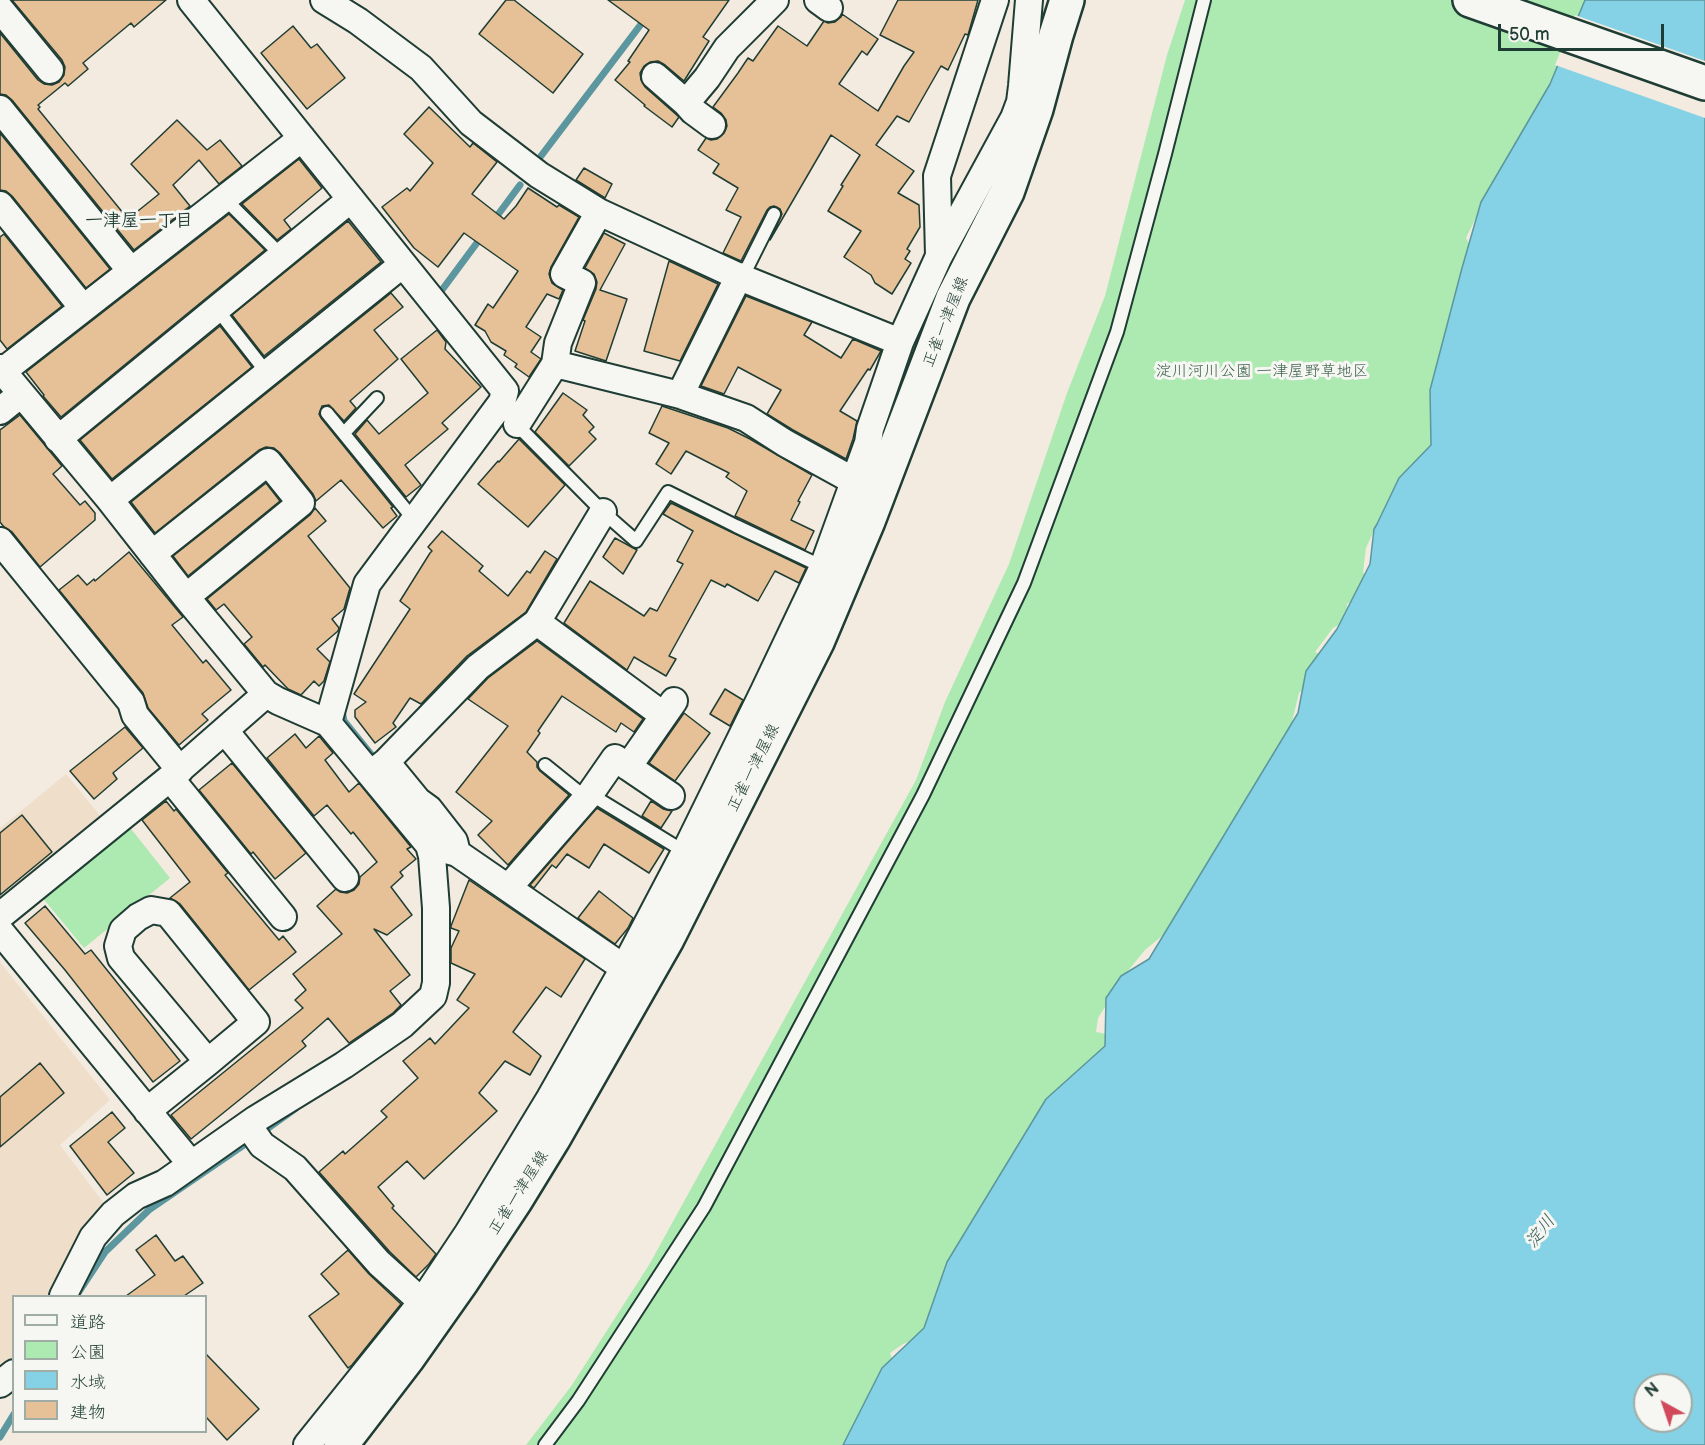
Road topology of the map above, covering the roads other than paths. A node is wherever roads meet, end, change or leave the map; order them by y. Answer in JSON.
{"nodes":[{"id":1,"x":191,"y":0,"type":"edge"},
{"id":2,"x":324,"y":0,"type":"edge"},
{"id":3,"x":775,"y":0,"type":"edge"},
{"id":4,"x":995,"y":0,"type":"edge"},
{"id":5,"x":1029,"y":0,"type":"edge"},
{"id":6,"x":1056,"y":0,"type":"edge"},
{"id":7,"x":1067,"y":0,"type":"edge"},
{"id":8,"x":1204,"y":0,"type":"edge"},
{"id":9,"x":1470,"y":0,"type":"edge"},
{"id":10,"x":0,"y":9,"type":"edge"},
{"id":11,"x":361,"y":10,"type":"edge"},
{"id":12,"x":1056,"y":35,"type":"junction"},
{"id":13,"x":50,"y":70,"type":"dead end"},
{"id":14,"x":655,"y":76,"type":"dead end"},
{"id":15,"x":1705,"y":83,"type":"edge"},
{"id":16,"x":686,"y":103,"type":"junction"},
{"id":17,"x":0,"y":109,"type":"edge"},
{"id":18,"x":712,"y":125,"type":"dead end"},
{"id":19,"x":302,"y":138,"type":"junction"},
{"id":20,"x":225,"y":198,"type":"junction"},
{"id":21,"x":351,"y":199,"type":"junction"},
{"id":22,"x":0,"y":205,"type":"edge"},
{"id":23,"x":599,"y":212,"type":"junction"},
{"id":24,"x":774,"y":214,"type":"dead end"},
{"id":25,"x":282,"y":256,"type":"junction"},
{"id":26,"x":939,"y":256,"type":"junction"},
{"id":27,"x":403,"y":264,"type":"junction"},
{"id":28,"x":131,"y":271,"type":"junction"},
{"id":29,"x":741,"y":277,"type":"junction"},
{"id":30,"x":83,"y":308,"type":"junction"},
{"id":31,"x":217,"y":309,"type":"junction"},
{"id":32,"x":900,"y":342,"type":"junction"},
{"id":33,"x":555,"y":364,"type":"junction"},
{"id":34,"x":1,"y":370,"type":"edge"},
{"id":35,"x":267,"y":373,"type":"junction"},
{"id":36,"x":21,"y":394,"type":"junction"},
{"id":37,"x":680,"y":395,"type":"junction"},
{"id":38,"x":377,"y":398,"type":"dead end"},
{"id":39,"x":0,"y":411,"type":"edge"},
{"id":40,"x":327,"y":413,"type":"dead end"},
{"id":41,"x":508,"y":415,"type":"junction"},
{"id":42,"x":344,"y":433,"type":"junction"},
{"id":43,"x":58,"y":439,"type":"junction"},
{"id":44,"x":854,"y":481,"type":"junction"},
{"id":45,"x":110,"y":500,"type":"junction"},
{"id":46,"x":603,"y":513,"type":"junction"},
{"id":47,"x":415,"y":520,"type":"junction"},
{"id":48,"x":0,"y":541,"type":"edge"},
{"id":49,"x":152,"y":554,"type":"junction"},
{"id":50,"x":823,"y":567,"type":"junction"},
{"id":51,"x":186,"y":597,"type":"junction"},
{"id":52,"x":537,"y":622,"type":"junction"},
{"id":53,"x":266,"y":694,"type":"junction"},
{"id":54,"x":328,"y":723,"type":"junction"},
{"id":55,"x":225,"y":731,"type":"junction"},
{"id":56,"x":545,"y":765,"type":"dead end"},
{"id":57,"x":628,"y":767,"type":"junction"},
{"id":58,"x":379,"y":768,"type":"junction"},
{"id":59,"x":175,"y":774,"type":"junction"},
{"id":60,"x":588,"y":796,"type":"junction"},
{"id":61,"x":671,"y":796,"type":"dead end"},
{"id":62,"x":429,"y":845,"type":"junction"},
{"id":63,"x":685,"y":852,"type":"junction"},
{"id":64,"x":457,"y":853,"type":"junction"},
{"id":65,"x":345,"y":878,"type":"dead end"},
{"id":66,"x":508,"y":888,"type":"junction"},
{"id":67,"x":0,"y":916,"type":"edge"},
{"id":68,"x":283,"y":917,"type":"dead end"},
{"id":69,"x":0,"y":931,"type":"edge"},
{"id":70,"x":624,"y":968,"type":"junction"},
{"id":71,"x":208,"y":1062,"type":"junction"},
{"id":72,"x":147,"y":1111,"type":"junction"},
{"id":73,"x":248,"y":1125,"type":"junction"},
{"id":74,"x":191,"y":1164,"type":"junction"},
{"id":75,"x":64,"y":1295,"type":"edge"},
{"id":76,"x":422,"y":1302,"type":"junction"},
{"id":77,"x":12,"y":1374,"type":"edge"},
{"id":78,"x":0,"y":1384,"type":"edge"},
{"id":79,"x":307,"y":1445,"type":"edge"},
{"id":80,"x":341,"y":1445,"type":"edge"},
{"id":81,"x":546,"y":1445,"type":"edge"}],
"edges":[{"from":1,"to":19,"type":"street"},
{"from":2,"to":11,"type":"street"},
{"from":3,"to":16,"type":"street"},
{"from":4,"to":26,"type":"street"},
{"from":5,"to":26,"type":"street"},
{"from":6,"to":12,"type":"main road","name":"正雀一津屋線"},
{"from":7,"to":12,"type":"main road","name":"正雀一津屋線"},
{"from":8,"to":81,"type":"lane"},
{"from":9,"to":15,"type":"main road"},
{"from":10,"to":13,"type":"street"},
{"from":11,"to":23,"type":"street"},
{"from":12,"to":80,"type":"main road","name":"正雀一津屋線"},
{"from":14,"to":16,"type":"street"},
{"from":16,"to":18,"type":"street"},
{"from":17,"to":28,"type":"street"},
{"from":19,"to":20,"type":"street"},
{"from":19,"to":21,"type":"street"},
{"from":20,"to":25,"type":"lane"},
{"from":20,"to":28,"type":"street"},
{"from":21,"to":25,"type":"street"},
{"from":21,"to":27,"type":"street"},
{"from":22,"to":30,"type":"street"},
{"from":23,"to":29,"type":"street"},
{"from":23,"to":33,"type":"street"},
{"from":24,"to":29,"type":"lane"},
{"from":25,"to":31,"type":"street"},
{"from":26,"to":32,"type":"street"},
{"from":27,"to":35,"type":"street"},
{"from":27,"to":41,"type":"street"},
{"from":28,"to":30,"type":"street"},
{"from":29,"to":32,"type":"street"},
{"from":29,"to":37,"type":"street"},
{"from":30,"to":34,"type":"street"},
{"from":31,"to":35,"type":"lane"},
{"from":31,"to":43,"type":"street"},
{"from":32,"to":44,"type":"street"},
{"from":33,"to":37,"type":"street"},
{"from":33,"to":41,"type":"street"},
{"from":34,"to":36,"type":"street"},
{"from":35,"to":45,"type":"street"},
{"from":36,"to":39,"type":"street"},
{"from":36,"to":43,"type":"street"},
{"from":37,"to":44,"type":"street"},
{"from":38,"to":42,"type":"lane"},
{"from":40,"to":42,"type":"lane"},
{"from":41,"to":46,"type":"lane"},
{"from":41,"to":47,"type":"street"},
{"from":42,"to":47,"type":"lane"},
{"from":43,"to":45,"type":"street"},
{"from":44,"to":50,"type":"street"},
{"from":45,"to":49,"type":"street"},
{"from":46,"to":50,"type":"lane"},
{"from":46,"to":52,"type":"street"},
{"from":47,"to":54,"type":"street"},
{"from":48,"to":59,"type":"street"},
{"from":49,"to":51,"type":"street"},
{"from":49,"to":51,"type":"street"},
{"from":50,"to":63,"type":"street"},
{"from":51,"to":53,"type":"street"},
{"from":52,"to":57,"type":"street"},
{"from":52,"to":58,"type":"street"},
{"from":53,"to":54,"type":"street"},
{"from":53,"to":55,"type":"street"},
{"from":54,"to":58,"type":"street"},
{"from":55,"to":59,"type":"street"},
{"from":55,"to":65,"type":"street"},
{"from":56,"to":60,"type":"lane"},
{"from":57,"to":60,"type":"street"},
{"from":57,"to":61,"type":"street"},
{"from":58,"to":62,"type":"street"},
{"from":58,"to":64,"type":"street"},
{"from":59,"to":67,"type":"street"},
{"from":59,"to":68,"type":"street"},
{"from":60,"to":63,"type":"lane"},
{"from":60,"to":66,"type":"street"},
{"from":62,"to":64,"type":"street"},
{"from":62,"to":73,"type":"street"},
{"from":63,"to":70,"type":"street"},
{"from":64,"to":66,"type":"street"},
{"from":66,"to":70,"type":"street"},
{"from":69,"to":72,"type":"street"},
{"from":70,"to":76,"type":"street"},
{"from":71,"to":71,"type":"street"},
{"from":71,"to":72,"type":"street"},
{"from":72,"to":74,"type":"street"},
{"from":73,"to":74,"type":"street"},
{"from":73,"to":76,"type":"street"},
{"from":74,"to":75,"type":"street"},
{"from":76,"to":79,"type":"street"},
{"from":77,"to":78,"type":"street"}]}
